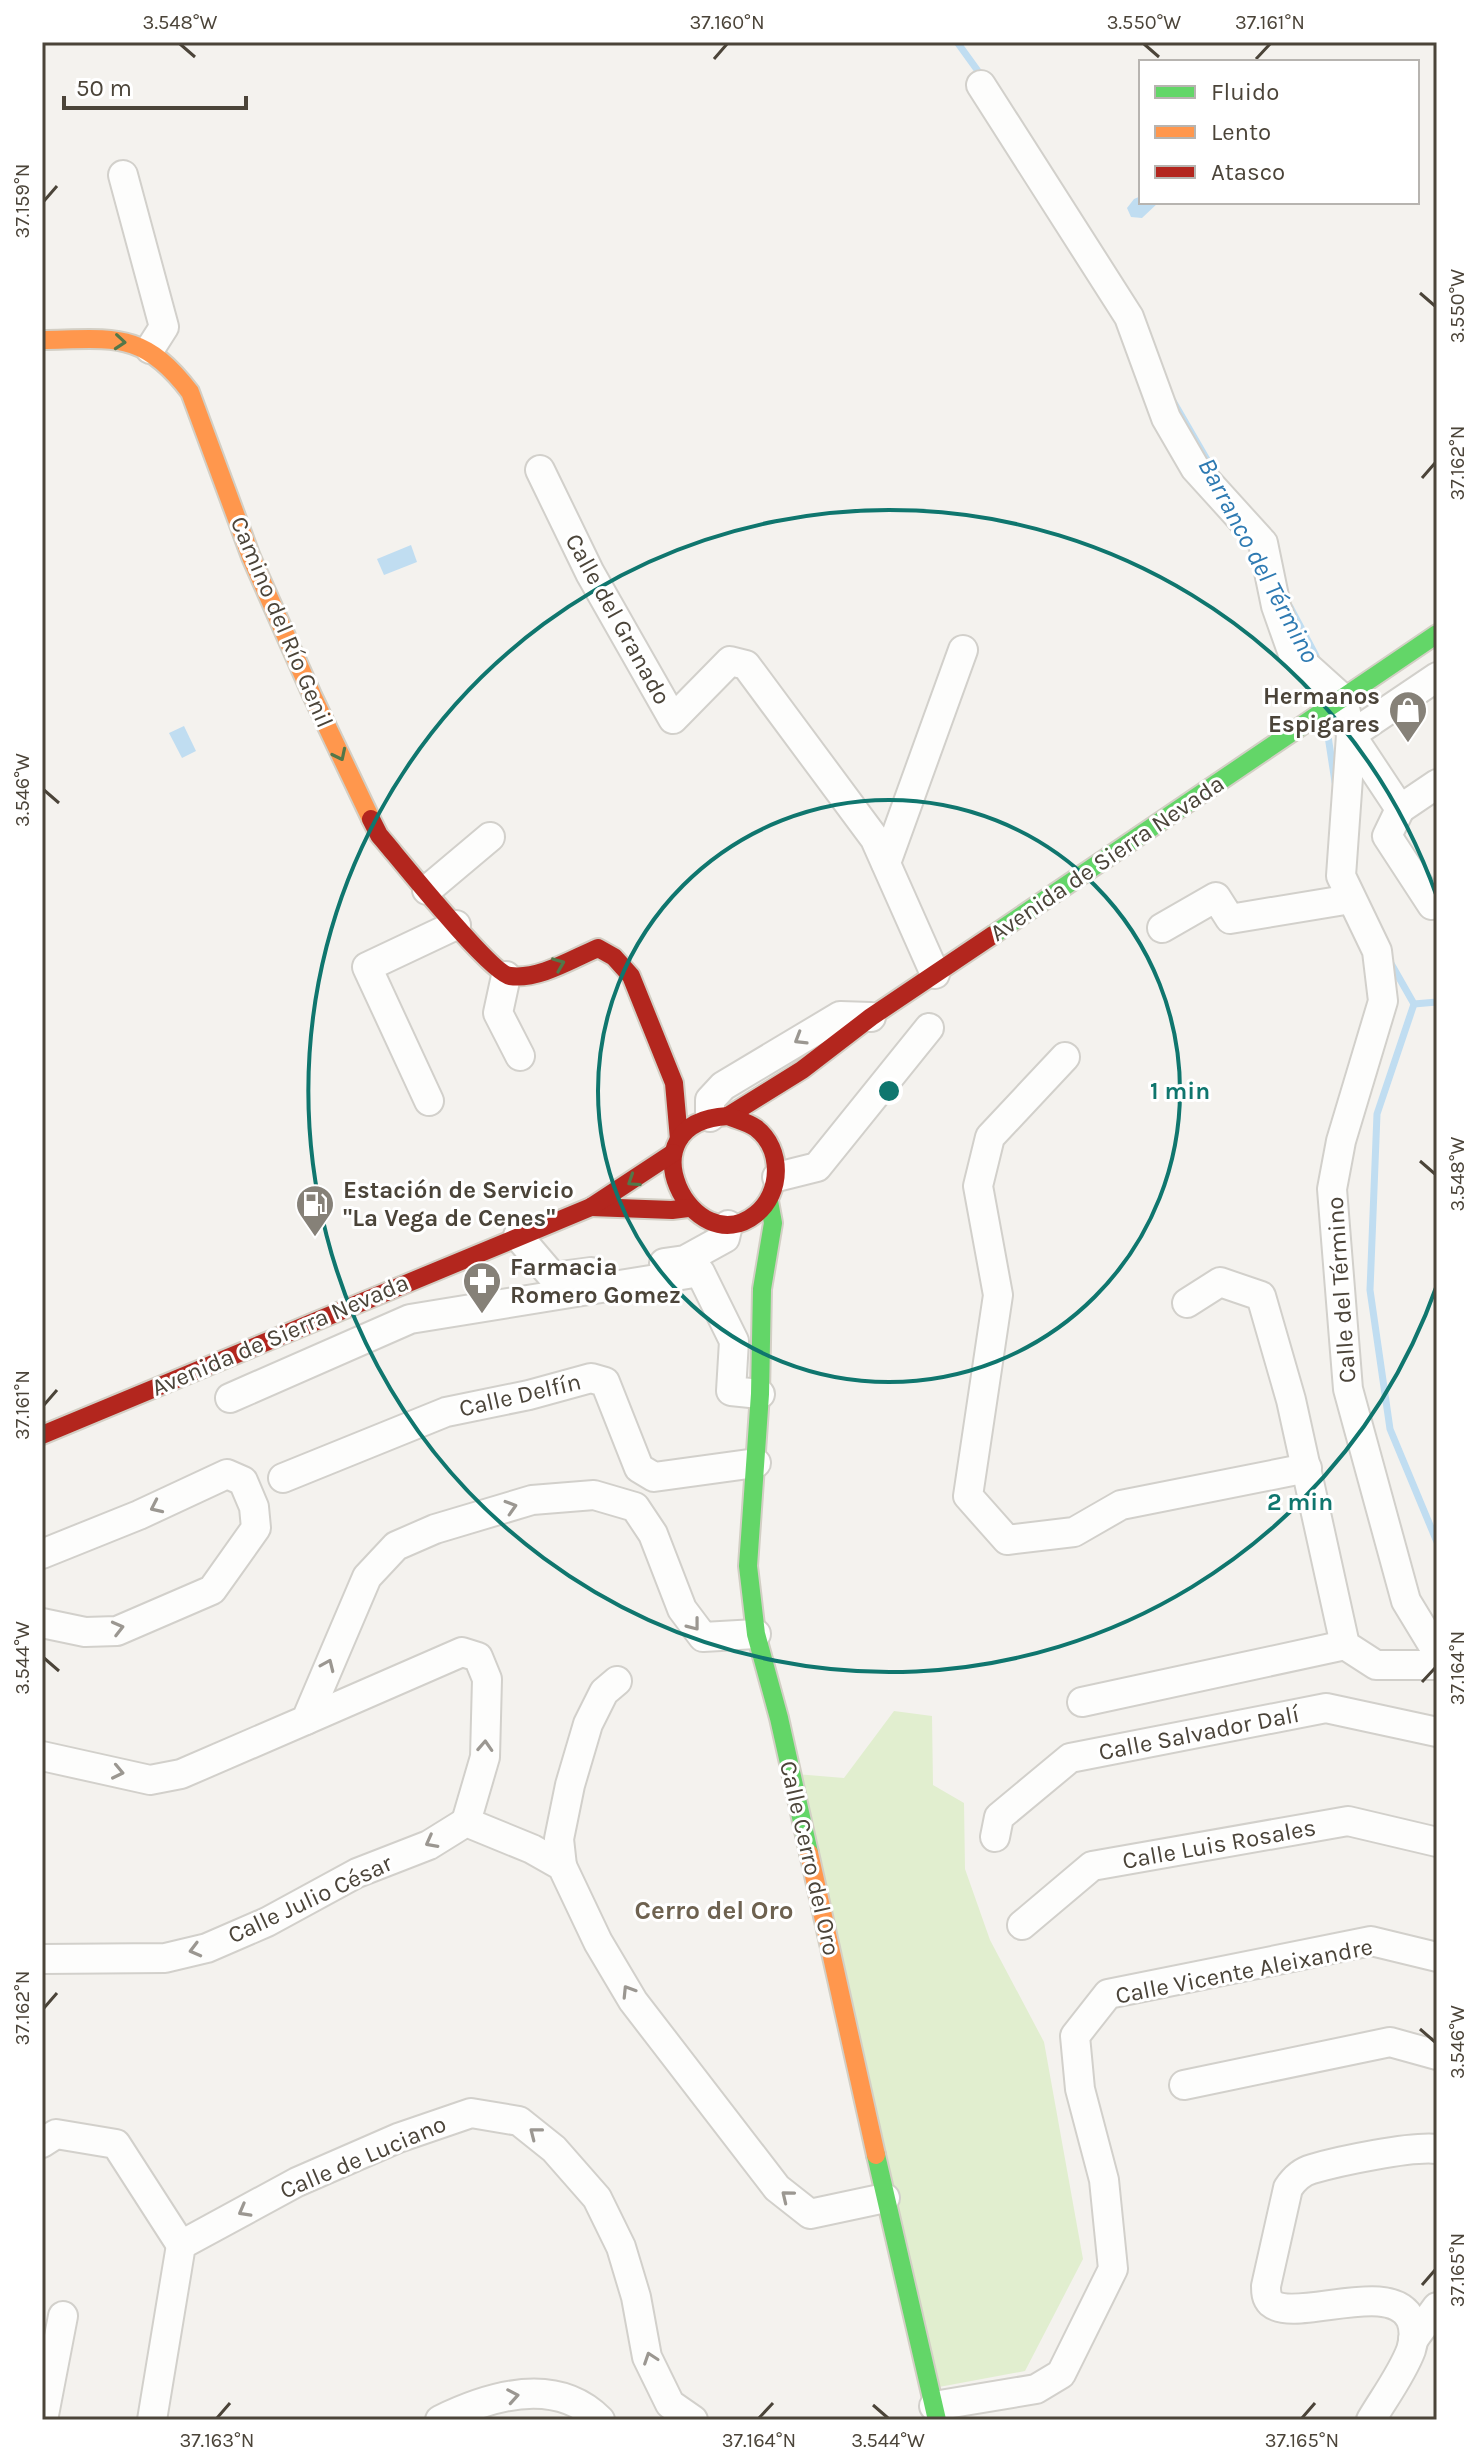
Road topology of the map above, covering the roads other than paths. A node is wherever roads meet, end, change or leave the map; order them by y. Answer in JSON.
{"nodes":[{"id":1,"x":981,"y":85,"type":"dead end"},
{"id":2,"x":123,"y":175,"type":"dead end"},
{"id":3,"x":42,"y":340,"type":"edge"},
{"id":4,"x":150,"y":349,"type":"junction"},
{"id":5,"x":540,"y":470,"type":"dead end"},
{"id":6,"x":1437,"y":634,"type":"edge"},
{"id":7,"x":963,"y":650,"type":"dead end"},
{"id":8,"x":1437,"y":677,"type":"edge"},
{"id":9,"x":1343,"y":699,"type":"junction"},
{"id":10,"x":1351,"y":735,"type":"junction"},
{"id":11,"x":1437,"y":784,"type":"edge"},
{"id":12,"x":1400,"y":809,"type":"junction"},
{"id":13,"x":490,"y":837,"type":"dead end"},
{"id":14,"x":886,"y":863,"type":"junction"},
{"id":15,"x":427,"y":890,"type":"junction"},
{"id":16,"x":1351,"y":899,"type":"junction"},
{"id":17,"x":1434,"y":903,"type":"edge"},
{"id":18,"x":456,"y":925,"type":"junction"},
{"id":19,"x":1162,"y":928,"type":"dead end"},
{"id":20,"x":935,"y":974,"type":"junction"},
{"id":21,"x":506,"y":976,"type":"junction"},
{"id":22,"x":871,"y":1017,"type":"junction"},
{"id":23,"x":929,"y":1028,"type":"dead end"},
{"id":24,"x":828,"y":1053,"type":"junction"},
{"id":25,"x":520,"y":1056,"type":"dead end"},
{"id":26,"x":1065,"y":1057,"type":"dead end"},
{"id":27,"x":674,"y":1083,"type":"junction"},
{"id":28,"x":801,"y":1094,"type":"dead end"},
{"id":29,"x":429,"y":1101,"type":"dead end"},
{"id":30,"x":714,"y":1117,"type":"junction"},
{"id":31,"x":783,"y":1124,"type":"dead end"},
{"id":32,"x":676,"y":1146,"type":"junction"},
{"id":33,"x":773,"y":1149,"type":"junction"},
{"id":34,"x":773,"y":1189,"type":"junction"},
{"id":35,"x":591,"y":1207,"type":"junction"},
{"id":36,"x":688,"y":1208,"type":"junction"},
{"id":37,"x":731,"y":1224,"type":"junction"},
{"id":38,"x":518,"y":1236,"type":"junction"},
{"id":39,"x":762,"y":1289,"type":"junction"},
{"id":40,"x":1187,"y":1303,"type":"dead end"},
{"id":41,"x":760,"y":1394,"type":"junction"},
{"id":42,"x":230,"y":1398,"type":"dead end"},
{"id":43,"x":42,"y":1435,"type":"edge"},
{"id":44,"x":756,"y":1463,"type":"junction"},
{"id":45,"x":1307,"y":1468,"type":"junction"},
{"id":46,"x":283,"y":1478,"type":"dead end"},
{"id":47,"x":42,"y":1554,"type":"edge"},
{"id":48,"x":42,"y":1623,"type":"edge"},
{"id":49,"x":756,"y":1634,"type":"junction"},
{"id":50,"x":1345,"y":1645,"type":"junction"},
{"id":51,"x":1437,"y":1652,"type":"edge"},
{"id":52,"x":1437,"y":1665,"type":"edge"},
{"id":53,"x":617,"y":1681,"type":"dead end"},
{"id":54,"x":1082,"y":1702,"type":"dead end"},
{"id":55,"x":306,"y":1720,"type":"junction"},
{"id":56,"x":1437,"y":1732,"type":"edge"},
{"id":57,"x":42,"y":1756,"type":"edge"},
{"id":58,"x":466,"y":1822,"type":"junction"},
{"id":59,"x":995,"y":1837,"type":"dead end"},
{"id":60,"x":1437,"y":1842,"type":"edge"},
{"id":61,"x":562,"y":1866,"type":"junction"},
{"id":62,"x":1022,"y":1925,"type":"dead end"},
{"id":63,"x":1437,"y":1957,"type":"edge"},
{"id":64,"x":42,"y":1959,"type":"edge"},
{"id":65,"x":1437,"y":2055,"type":"edge"},
{"id":66,"x":1184,"y":2085,"type":"dead end"},
{"id":67,"x":42,"y":2143,"type":"edge"},
{"id":68,"x":1437,"y":2149,"type":"edge"},
{"id":69,"x":885,"y":2198,"type":"junction"},
{"id":70,"x":181,"y":2245,"type":"junction"},
{"id":71,"x":1437,"y":2307,"type":"edge"},
{"id":72,"x":63,"y":2316,"type":"dead end"},
{"id":73,"x":1413,"y":2340,"type":"junction"},
{"id":74,"x":935,"y":2413,"type":"edge"},
{"id":75,"x":43,"y":2420,"type":"edge"},
{"id":76,"x":152,"y":2420,"type":"edge"},
{"id":77,"x":440,"y":2420,"type":"edge"},
{"id":78,"x":600,"y":2420,"type":"edge"},
{"id":79,"x":693,"y":2420,"type":"edge"},
{"id":80,"x":1371,"y":2420,"type":"edge"}],
"edges":[{"from":1,"to":9,"type":"street"},
{"from":2,"to":4,"type":"street"},
{"from":3,"to":4,"type":"street","name":"Camino del Río Genil","one_way":true},
{"from":4,"to":15,"type":"street","name":"Camino del Río Genil","one_way":true},
{"from":5,"to":14,"type":"street","name":"Calle del Granado"},
{"from":6,"to":9,"type":"street","name":"Avenida de Sierra Nevada"},
{"from":7,"to":14,"type":"street"},
{"from":8,"to":10,"type":"street"},
{"from":9,"to":10,"type":"street"},
{"from":9,"to":20,"type":"street","name":"Avenida de Sierra Nevada"},
{"from":10,"to":12,"type":"street"},
{"from":10,"to":16,"type":"street","name":"Calle del Término"},
{"from":11,"to":12,"type":"street"},
{"from":12,"to":17,"type":"street"},
{"from":13,"to":15,"type":"street"},
{"from":14,"to":20,"type":"street","name":"Calle del Granado"},
{"from":15,"to":18,"type":"street","name":"Camino del Río Genil"},
{"from":16,"to":19,"type":"street"},
{"from":16,"to":51,"type":"street","name":"Calle del Término"},
{"from":18,"to":21,"type":"street","name":"Camino del Río Genil"},
{"from":18,"to":29,"type":"street"},
{"from":20,"to":22,"type":"street","name":"Avenida de Sierra Nevada"},
{"from":21,"to":25,"type":"street"},
{"from":21,"to":27,"type":"street","one_way":true},
{"from":22,"to":24,"type":"street","name":"Avenida de Sierra Nevada"},
{"from":22,"to":30,"type":"street","name":"Avenida de Sierra Nevada","one_way":true},
{"from":23,"to":34,"type":"street"},
{"from":24,"to":28,"type":"street","name":"Avenida de Sierra Nevada"},
{"from":24,"to":30,"type":"street","name":"Avenida de Sierra Nevada"},
{"from":26,"to":45,"type":"street"},
{"from":27,"to":30,"type":"street"},
{"from":27,"to":32,"type":"street"},
{"from":30,"to":32,"type":"street"},
{"from":30,"to":33,"type":"street"},
{"from":31,"to":33,"type":"street"},
{"from":32,"to":35,"type":"street","name":"Avenida de Sierra Nevada","one_way":true},
{"from":32,"to":36,"type":"street"},
{"from":33,"to":34,"type":"street"},
{"from":34,"to":37,"type":"street"},
{"from":34,"to":39,"type":"street","name":"Calle Cerro del Oro"},
{"from":35,"to":36,"type":"street","name":"Avenida de Sierra Nevada"},
{"from":35,"to":38,"type":"street","name":"Avenida de Sierra Nevada"},
{"from":36,"to":37,"type":"street"},
{"from":37,"to":38,"type":"street"},
{"from":37,"to":39,"type":"street","name":"Calle Cerro del Oro"},
{"from":38,"to":43,"type":"street","name":"Avenida de Sierra Nevada"},
{"from":39,"to":41,"type":"street","name":"Calle Cerro del Oro"},
{"from":40,"to":45,"type":"street"},
{"from":41,"to":42,"type":"street"},
{"from":41,"to":44,"type":"street","name":"Calle Cerro del Oro"},
{"from":44,"to":46,"type":"street","name":"Calle Delfín"},
{"from":44,"to":49,"type":"street","name":"Calle Cerro del Oro"},
{"from":45,"to":50,"type":"street"},
{"from":48,"to":47,"type":"street","one_way":true},
{"from":55,"to":49,"type":"street","one_way":true},
{"from":49,"to":69,"type":"street","name":"Calle Cerro del Oro"},
{"from":50,"to":52,"type":"street"},
{"from":50,"to":54,"type":"street"},
{"from":53,"to":61,"type":"street"},
{"from":57,"to":55,"type":"street","one_way":true},
{"from":58,"to":55,"type":"street","one_way":true},
{"from":56,"to":59,"type":"street","name":"Calle Salvador Dalí"},
{"from":58,"to":61,"type":"street"},
{"from":58,"to":64,"type":"street","name":"Calle Julio César","one_way":true},
{"from":60,"to":62,"type":"street","name":"Calle Luis Rosales"},
{"from":69,"to":61,"type":"street","one_way":true},
{"from":63,"to":74,"type":"street","name":"Calle Vicente Aleixandre"},
{"from":65,"to":66,"type":"street"},
{"from":67,"to":70,"type":"street"},
{"from":68,"to":73,"type":"street"},
{"from":69,"to":74,"type":"street","name":"Calle Cerro del Oro"},
{"from":70,"to":76,"type":"street"},
{"from":79,"to":70,"type":"street","name":"Calle de Luciano","one_way":true},
{"from":71,"to":73,"type":"street"},
{"from":72,"to":75,"type":"street"},
{"from":73,"to":80,"type":"street"},
{"from":77,"to":78,"type":"street","one_way":true}]}
